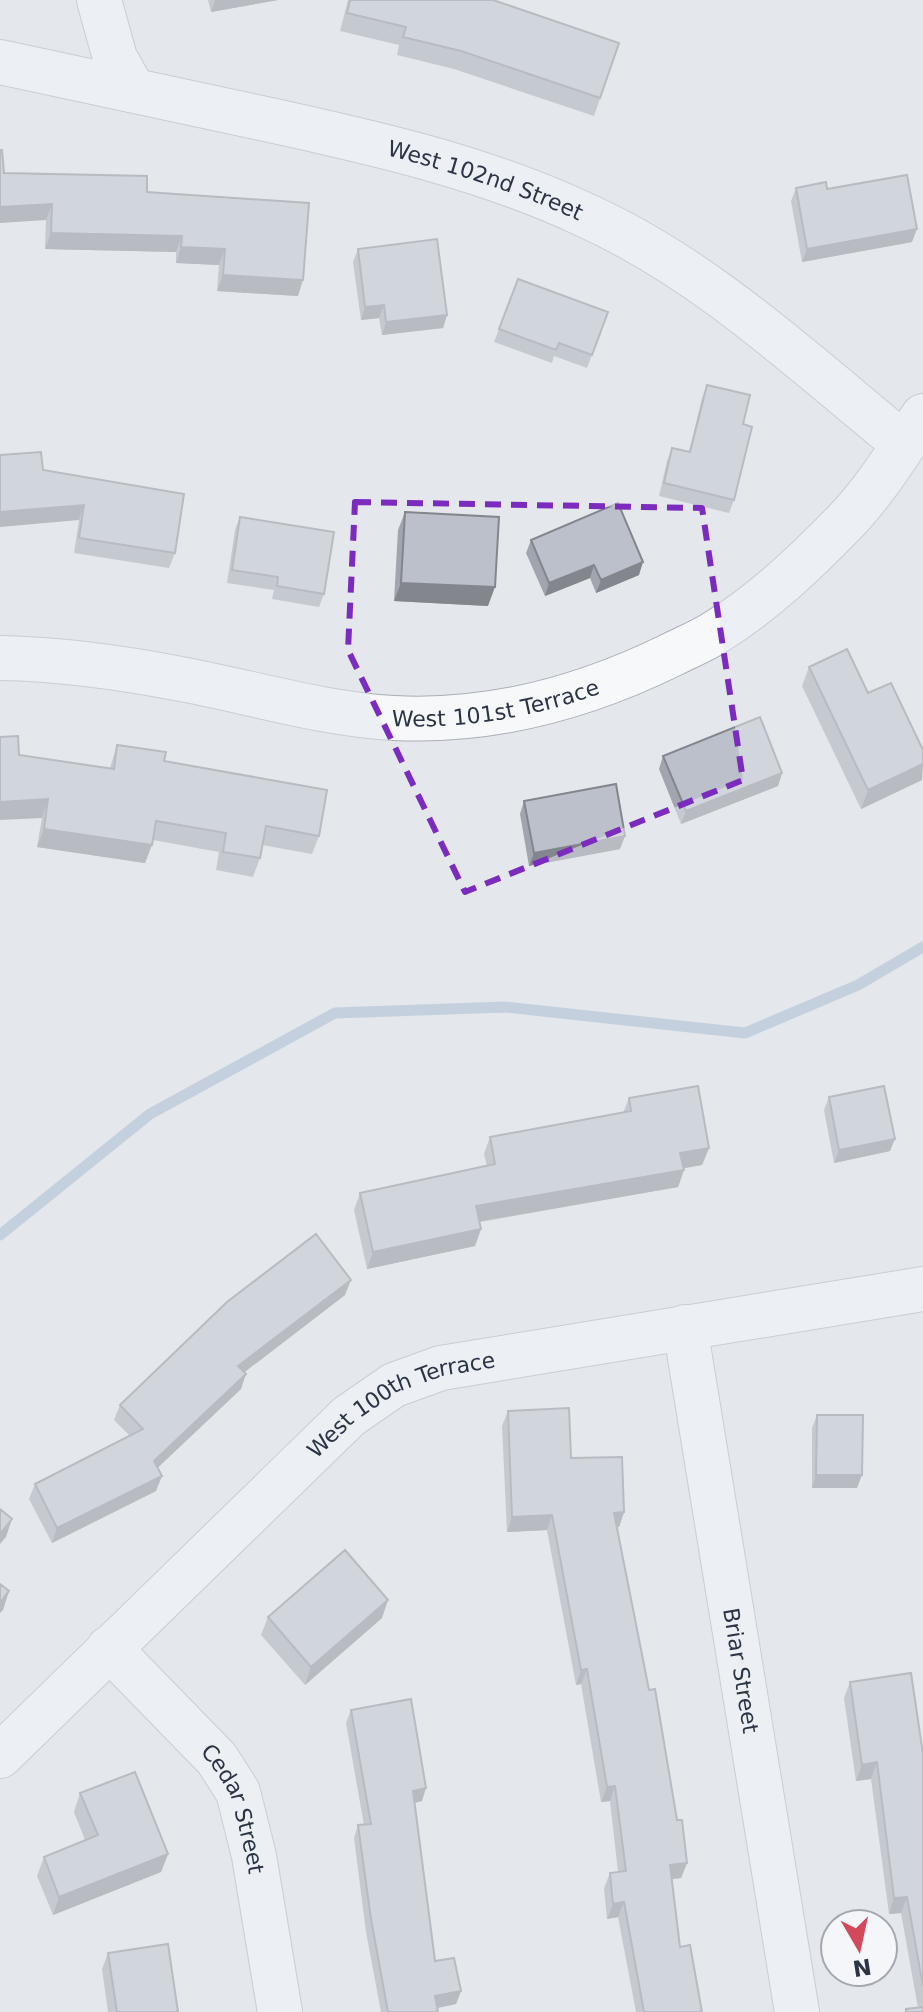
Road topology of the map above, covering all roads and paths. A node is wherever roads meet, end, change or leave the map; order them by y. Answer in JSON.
{"nodes":[{"id":1,"x":99,"y":0,"type":"edge"},
{"id":2,"x":0,"y":62,"type":"edge"},
{"id":3,"x":133,"y":90,"type":"junction"},
{"id":4,"x":914,"y":430,"type":"edge"},
{"id":5,"x":0,"y":658,"type":"edge"},
{"id":6,"x":923,"y":1289,"type":"edge"},
{"id":7,"x":685,"y":1327,"type":"junction"},
{"id":8,"x":109,"y":1648,"type":"junction"},
{"id":9,"x":0,"y":1756,"type":"edge"},
{"id":10,"x":280,"y":2012,"type":"edge"},
{"id":11,"x":797,"y":2012,"type":"edge"}],
"edges":[{"from":1,"to":3,"type":"street"},
{"from":2,"to":3,"type":"street","name":"West 102nd Street"},
{"from":3,"to":4,"type":"street","name":"West 102nd Street"},
{"from":4,"to":5,"type":"street","name":"West 101st Terrace"},
{"from":6,"to":7,"type":"street","name":"West 100th Terrace"},
{"from":7,"to":8,"type":"street","name":"West 100th Terrace"},
{"from":7,"to":11,"type":"street","name":"Briar Street"},
{"from":8,"to":9,"type":"street","name":"West 100th Terrace"},
{"from":8,"to":10,"type":"street","name":"Cedar Street"}]}
